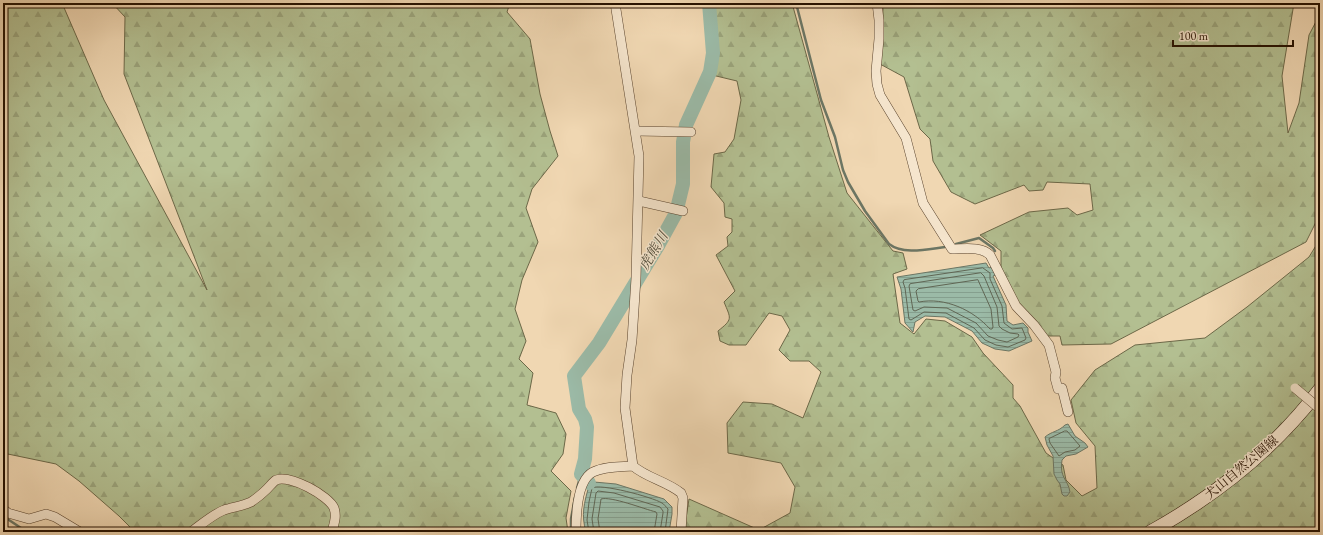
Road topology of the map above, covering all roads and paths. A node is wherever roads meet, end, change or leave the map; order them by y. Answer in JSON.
{"nodes":[{"id":1,"x":615,"y":3,"type":"edge"},
{"id":2,"x":877,"y":3,"type":"edge"},
{"id":3,"x":636,"y":131,"type":"junction"},
{"id":4,"x":691,"y":132,"type":"dead end"},
{"id":5,"x":639,"y":201,"type":"junction"},
{"id":6,"x":683,"y":211,"type":"dead end"},
{"id":7,"x":1294,"y":388,"type":"dead end"},
{"id":8,"x":1320,"y":389,"type":"edge"},
{"id":9,"x":1320,"y":409,"type":"edge"},
{"id":10,"x":1068,"y":412,"type":"dead end"},
{"id":11,"x":633,"y":466,"type":"junction"},
{"id":12,"x":3,"y":509,"type":"edge"},
{"id":13,"x":80,"y":532,"type":"edge"},
{"id":14,"x":191,"y":532,"type":"edge"},
{"id":15,"x":332,"y":532,"type":"edge"},
{"id":16,"x":576,"y":532,"type":"edge"},
{"id":17,"x":681,"y":532,"type":"edge"},
{"id":18,"x":1150,"y":532,"type":"edge"}],
"edges":[{"from":1,"to":3,"type":"street"},
{"from":2,"to":10,"type":"street"},
{"from":3,"to":4,"type":"street"},
{"from":3,"to":5,"type":"street"},
{"from":5,"to":6,"type":"street"},
{"from":5,"to":11,"type":"street"},
{"from":7,"to":9,"type":"street","bridge":true},
{"from":8,"to":18,"type":"main road","name":"犬山自然公園線"},
{"from":11,"to":16,"type":"street"},
{"from":11,"to":17,"type":"street"},
{"from":12,"to":13,"type":"street"},
{"from":14,"to":15,"type":"street"}]}
